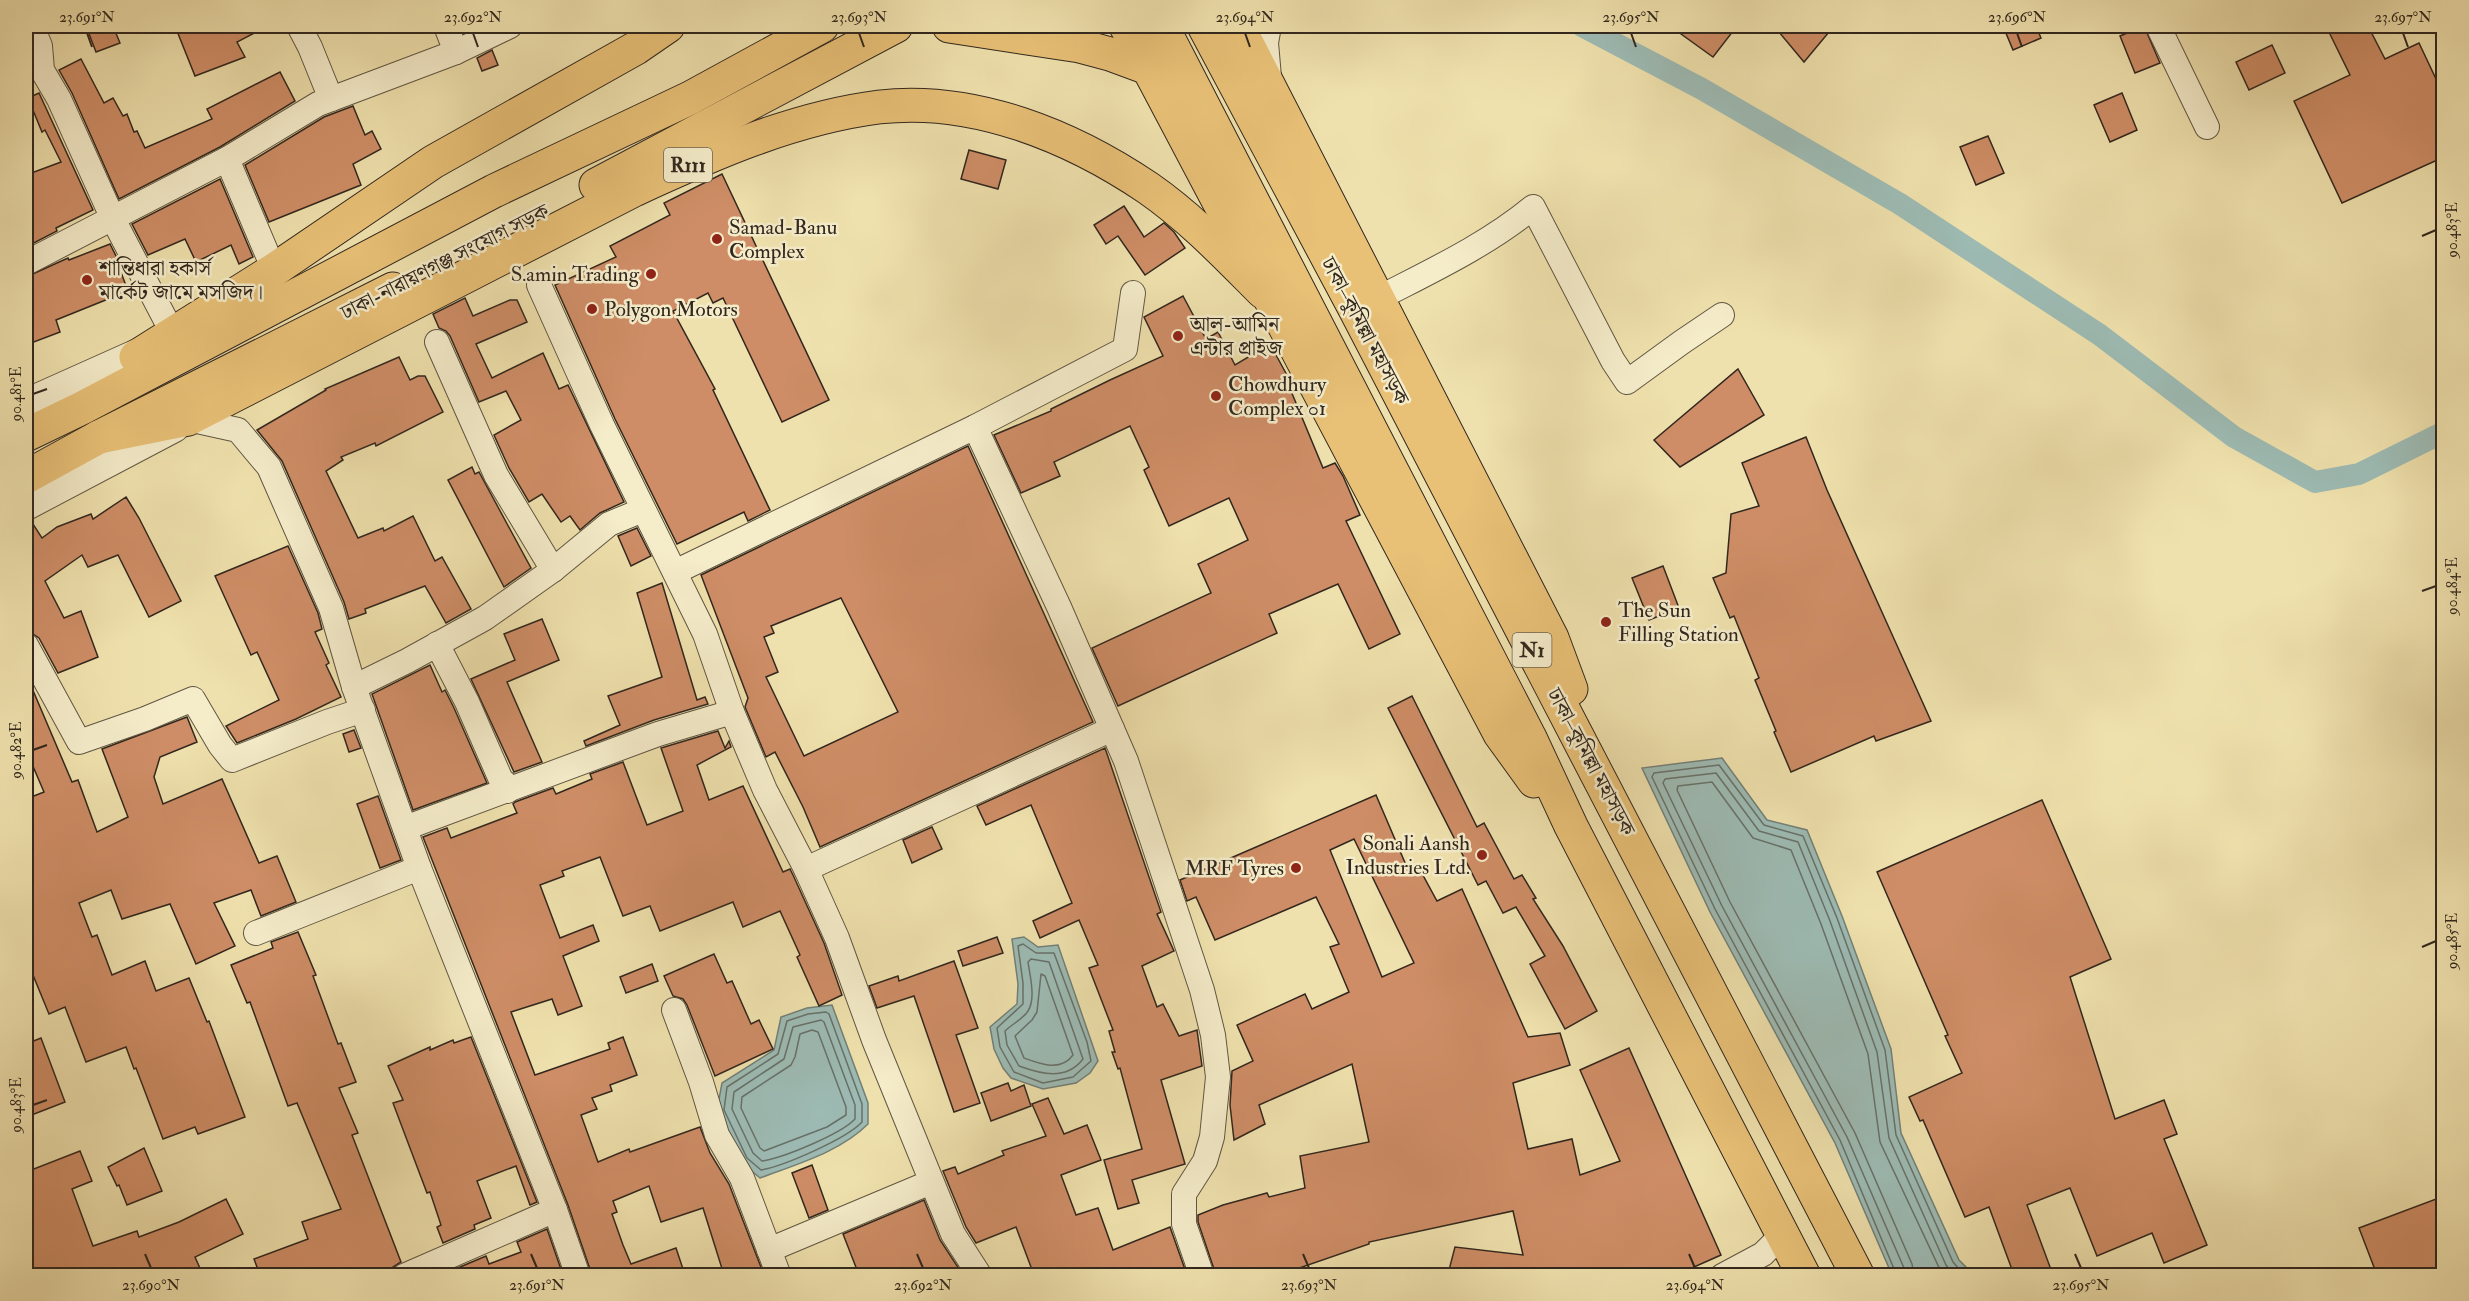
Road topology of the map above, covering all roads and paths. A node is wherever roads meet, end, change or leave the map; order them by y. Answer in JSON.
{"nodes":[{"id":1,"x":32,"y":26,"type":"edge"},
{"id":2,"x":299,"y":26,"type":"edge"},
{"id":3,"x":446,"y":26,"type":"edge"},
{"id":4,"x":510,"y":26,"type":"edge"},
{"id":5,"x":668,"y":26,"type":"edge"},
{"id":6,"x":822,"y":26,"type":"edge"},
{"id":7,"x":896,"y":26,"type":"edge"},
{"id":8,"x":949,"y":26,"type":"edge"},
{"id":9,"x":1126,"y":26,"type":"edge"},
{"id":10,"x":1161,"y":26,"type":"edge"},
{"id":11,"x":1204,"y":26,"type":"edge"},
{"id":12,"x":1238,"y":26,"type":"edge"},
{"id":13,"x":1269,"y":26,"type":"edge"},
{"id":14,"x":2158,"y":26,"type":"edge"},
{"id":15,"x":456,"y":52,"type":"junction"},
{"id":16,"x":1148,"y":68,"type":"junction"},
{"id":17,"x":1271,"y":86,"type":"junction"},
{"id":18,"x":331,"y":99,"type":"junction"},
{"id":19,"x":2207,"y":127,"type":"dead end"},
{"id":20,"x":227,"y":159,"type":"junction"},
{"id":21,"x":113,"y":219,"type":"junction"},
{"id":22,"x":26,"y":263,"type":"edge"},
{"id":23,"x":274,"y":270,"type":"junction"},
{"id":24,"x":539,"y":285,"type":"dead end"},
{"id":25,"x":1133,"y":292,"type":"dead end"},
{"id":26,"x":1379,"y":297,"type":"junction"},
{"id":27,"x":1270,"y":300,"type":"junction"},
{"id":28,"x":1722,"y":315,"type":"dead end"},
{"id":29,"x":173,"y":334,"type":"junction"},
{"id":30,"x":437,"y":342,"type":"dead end"},
{"id":31,"x":140,"y":353,"type":"junction"},
{"id":32,"x":26,"y":404,"type":"edge"},
{"id":33,"x":82,"y":408,"type":"junction"},
{"id":34,"x":188,"y":419,"type":"junction"},
{"id":35,"x":975,"y":427,"type":"junction"},
{"id":36,"x":26,"y":435,"type":"edge"},
{"id":37,"x":99,"y":437,"type":"junction"},
{"id":38,"x":26,"y":477,"type":"edge"},
{"id":39,"x":26,"y":505,"type":"edge"},
{"id":40,"x":643,"y":510,"type":"junction"},
{"id":41,"x":553,"y":570,"type":"junction"},
{"id":42,"x":675,"y":572,"type":"junction"},
{"id":43,"x":437,"y":644,"type":"junction"},
{"id":44,"x":26,"y":645,"type":"edge"},
{"id":45,"x":354,"y":687,"type":"junction"},
{"id":46,"x":363,"y":710,"type":"junction"},
{"id":47,"x":732,"y":712,"type":"junction"},
{"id":48,"x":1112,"y":729,"type":"junction"},
{"id":49,"x":507,"y":791,"type":"junction"},
{"id":50,"x":1608,"y":794,"type":"junction"},
{"id":51,"x":1571,"y":826,"type":"junction"},
{"id":52,"x":405,"y":828,"type":"junction"},
{"id":53,"x":419,"y":868,"type":"junction"},
{"id":54,"x":806,"y":869,"type":"junction"},
{"id":55,"x":256,"y":933,"type":"dead end"},
{"id":56,"x":674,"y":1010,"type":"dead end"},
{"id":57,"x":932,"y":1182,"type":"junction"},
{"id":58,"x":555,"y":1210,"type":"junction"},
{"id":59,"x":1783,"y":1234,"type":"junction"},
{"id":60,"x":769,"y":1250,"type":"junction"},
{"id":61,"x":404,"y":1275,"type":"edge"},
{"id":62,"x":578,"y":1275,"type":"edge"},
{"id":63,"x":779,"y":1275,"type":"edge"},
{"id":64,"x":980,"y":1275,"type":"edge"},
{"id":65,"x":1202,"y":1275,"type":"edge"},
{"id":66,"x":1722,"y":1275,"type":"edge"},
{"id":67,"x":1804,"y":1275,"type":"edge"},
{"id":68,"x":1858,"y":1275,"type":"edge"}],
"edges":[{"from":1,"to":21,"type":"street"},
{"from":2,"to":18,"type":"street"},
{"from":3,"to":15,"type":"street"},
{"from":4,"to":15,"type":"street"},
{"from":5,"to":23,"type":"main road"},
{"from":6,"to":33,"type":"main road","name":"ঢাকা-নারায়ণগঞ্জ সংযোগ সড়ক"},
{"from":7,"to":37,"type":"main road","name":"ঢাকা-নারায়ণগঞ্জ সংযোগ সড়ক","number":"R111"},
{"from":8,"to":16,"type":"main road"},
{"from":9,"to":16,"type":"main road"},
{"from":10,"to":51,"type":"main road","name":"ঢাকা–কুমিল্লা মহাসড়ক","number":"N1"},
{"from":11,"to":50,"type":"main road","name":"ঢাকা–কুমিল্লা মহাসড়ক","number":"N1"},
{"from":12,"to":17,"type":"main road"},
{"from":13,"to":17,"type":"street"},
{"from":14,"to":19,"type":"street"},
{"from":15,"to":18,"type":"street"},
{"from":16,"to":27,"type":"main road"},
{"from":17,"to":26,"type":"main road"},
{"from":18,"to":20,"type":"street"},
{"from":20,"to":21,"type":"street"},
{"from":20,"to":23,"type":"street"},
{"from":21,"to":22,"type":"street"},
{"from":21,"to":29,"type":"street"},
{"from":23,"to":29,"type":"main road"},
{"from":24,"to":40,"type":"street"},
{"from":25,"to":35,"type":"street"},
{"from":26,"to":28,"type":"street"},
{"from":26,"to":50,"type":"main road"},
{"from":27,"to":34,"type":"main road","number":"R111"},
{"from":27,"to":51,"type":"main road"},
{"from":29,"to":31,"type":"main road"},
{"from":30,"to":41,"type":"street"},
{"from":31,"to":32,"type":"street"},
{"from":31,"to":33,"type":"main road"},
{"from":33,"to":36,"type":"main road","name":"ঢাকা-নারায়ণগঞ্জ সংযোগ সড়ক"},
{"from":34,"to":37,"type":"main road","number":"R111"},
{"from":34,"to":39,"type":"street"},
{"from":34,"to":45,"type":"street"},
{"from":35,"to":42,"type":"street"},
{"from":35,"to":48,"type":"street"},
{"from":37,"to":38,"type":"main road","name":"ঢাকা-নারায়ণগঞ্জ সংযোগ সড়ক","number":"R111"},
{"from":40,"to":41,"type":"street"},
{"from":40,"to":42,"type":"street"},
{"from":41,"to":43,"type":"street"},
{"from":42,"to":47,"type":"street"},
{"from":43,"to":45,"type":"street"},
{"from":43,"to":49,"type":"street"},
{"from":44,"to":46,"type":"street"},
{"from":45,"to":46,"type":"street"},
{"from":46,"to":52,"type":"street"},
{"from":47,"to":49,"type":"street"},
{"from":47,"to":54,"type":"street"},
{"from":48,"to":54,"type":"street"},
{"from":48,"to":65,"type":"street"},
{"from":49,"to":52,"type":"street"},
{"from":50,"to":68,"type":"main road","name":"ঢাকা–কুমিল্লা মহাসড়ক","number":"N1"},
{"from":51,"to":59,"type":"main road","name":"ঢাকা–কুমিল্লা মহাসড়ক","number":"N1"},
{"from":52,"to":53,"type":"street"},
{"from":53,"to":55,"type":"street"},
{"from":53,"to":58,"type":"street"},
{"from":54,"to":57,"type":"street"},
{"from":56,"to":60,"type":"street"},
{"from":57,"to":60,"type":"street"},
{"from":57,"to":64,"type":"street"},
{"from":58,"to":61,"type":"street"},
{"from":58,"to":62,"type":"street"},
{"from":59,"to":66,"type":"street"},
{"from":59,"to":67,"type":"main road","name":"ঢাকা–কুমিল্লা মহাসড়ক","number":"N1"},
{"from":60,"to":63,"type":"street"}]}
